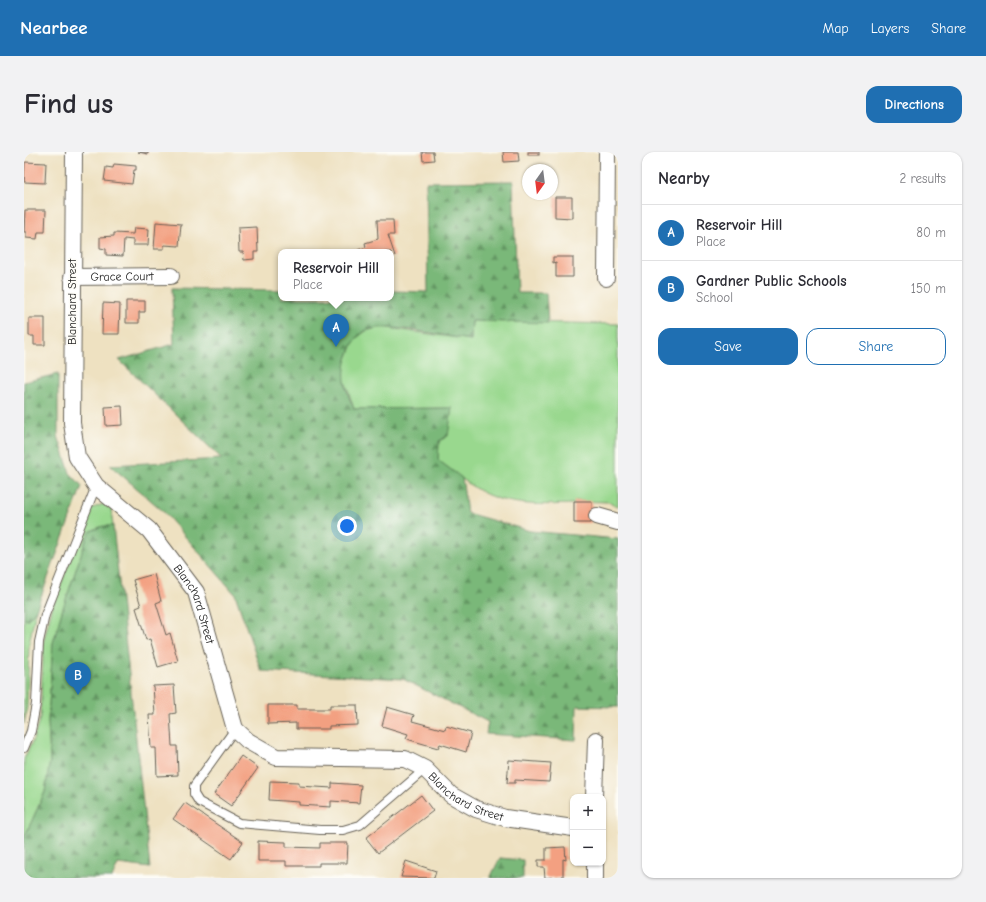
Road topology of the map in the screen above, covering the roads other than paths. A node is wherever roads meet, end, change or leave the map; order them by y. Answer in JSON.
{"nodes":[{"id":1,"x":74,"y":152,"type":"edge"},
{"id":2,"x":607,"y":152,"type":"edge"},
{"id":3,"x":171,"y":276,"type":"dead end"},
{"id":4,"x":72,"y":277,"type":"junction"},
{"id":5,"x":606,"y":278,"type":"dead end"},
{"id":6,"x":96,"y":486,"type":"junction"},
{"id":7,"x":597,"y":516,"type":"dead end"},
{"id":8,"x":618,"y":522,"type":"edge"},
{"id":9,"x":235,"y":729,"type":"junction"},
{"id":10,"x":596,"y":740,"type":"dead end"},
{"id":11,"x":24,"y":748,"type":"edge"},
{"id":12,"x":425,"y":769,"type":"junction"},
{"id":13,"x":594,"y":794,"type":"edge"},
{"id":14,"x":570,"y":828,"type":"edge"},
{"id":15,"x":595,"y":866,"type":"edge"},
{"id":16,"x":595,"y":878,"type":"edge"}],
"edges":[{"from":1,"to":4,"type":"street","name":"Blanchard Street"},
{"from":2,"to":5,"type":"street"},
{"from":3,"to":4,"type":"street","name":"Grace Court"},
{"from":4,"to":6,"type":"street","name":"Blanchard Street"},
{"from":6,"to":9,"type":"street","name":"Blanchard Street"},
{"from":6,"to":11,"type":"lane"},
{"from":7,"to":8,"type":"street"},
{"from":9,"to":12,"type":"street","name":"Blanchard Street"},
{"from":9,"to":12,"type":"lane"},
{"from":10,"to":13,"type":"street"},
{"from":12,"to":14,"type":"street","name":"Blanchard Street"},
{"from":15,"to":16,"type":"street"}]}
